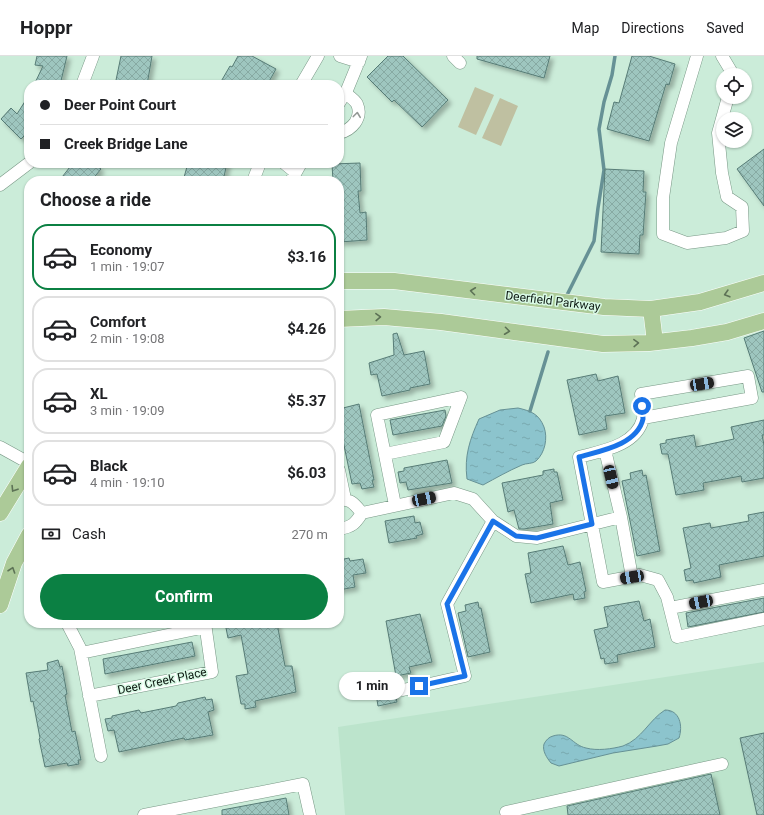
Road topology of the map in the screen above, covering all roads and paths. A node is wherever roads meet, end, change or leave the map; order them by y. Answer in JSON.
{"nodes":[{"id":1,"x":93,"y":56,"type":"edge"},
{"id":2,"x":318,"y":56,"type":"edge"},
{"id":3,"x":340,"y":56,"type":"edge"},
{"id":4,"x":696,"y":56,"type":"edge"},
{"id":5,"x":722,"y":56,"type":"edge"},
{"id":6,"x":360,"y":59,"type":"edge"},
{"id":7,"x":729,"y":68,"type":"edge"},
{"id":8,"x":84,"y":80,"type":"edge"},
{"id":9,"x":304,"y":80,"type":"edge"},
{"id":10,"x":344,"y":94,"type":"edge"},
{"id":11,"x":344,"y":99,"type":"edge"},
{"id":12,"x":726,"y":104,"type":"edge"},
{"id":13,"x":344,"y":131,"type":"edge"},
{"id":14,"x":24,"y":167,"type":"edge"},
{"id":15,"x":0,"y":185,"type":"edge"},
{"id":16,"x":344,"y":281,"type":"edge"},
{"id":17,"x":764,"y":283,"type":"edge"},
{"id":18,"x":651,"y":309,"type":"junction"},
{"id":19,"x":344,"y":319,"type":"edge"},
{"id":20,"x":764,"y":321,"type":"edge"},
{"id":21,"x":655,"y":342,"type":"junction"},
{"id":22,"x":643,"y":418,"type":"junction"},
{"id":23,"x":0,"y":447,"type":"edge"},
{"id":24,"x":605,"y":450,"type":"junction"},
{"id":25,"x":385,"y":454,"type":"junction"},
{"id":26,"x":24,"y":461,"type":"edge"},
{"id":27,"x":24,"y":472,"type":"edge"},
{"id":28,"x":344,"y":499,"type":"edge"},
{"id":29,"x":395,"y":505,"type":"junction"},
{"id":30,"x":0,"y":513,"type":"edge"},
{"id":31,"x":362,"y":513,"type":"junction"},
{"id":32,"x":621,"y":517,"type":"junction"},
{"id":33,"x":493,"y":521,"type":"junction"},
{"id":34,"x":592,"y":524,"type":"junction"},
{"id":35,"x":344,"y":528,"type":"edge"},
{"id":36,"x":24,"y":545,"type":"edge"},
{"id":37,"x":632,"y":577,"type":"junction"},
{"id":38,"x":764,"y":590,"type":"edge"},
{"id":39,"x":0,"y":604,"type":"edge"},
{"id":40,"x":670,"y":608,"type":"junction"},
{"id":41,"x":764,"y":620,"type":"edge"},
{"id":42,"x":70,"y":628,"type":"edge"},
{"id":43,"x":193,"y":628,"type":"edge"},
{"id":44,"x":206,"y":628,"type":"edge"},
{"id":45,"x":81,"y":653,"type":"junction"},
{"id":46,"x":403,"y":690,"type":"dead end"},
{"id":47,"x":89,"y":696,"type":"junction"},
{"id":48,"x":101,"y":756,"type":"dead end"},
{"id":49,"x":722,"y":764,"type":"dead end"},
{"id":50,"x":506,"y":812,"type":"dead end"},
{"id":51,"x":144,"y":815,"type":"edge"},
{"id":52,"x":310,"y":815,"type":"edge"}],
"edges":[{"from":1,"to":8,"type":"street"},
{"from":2,"to":9,"type":"street"},
{"from":3,"to":6,"type":"street"},
{"from":4,"to":12,"type":"street"},
{"from":5,"to":7,"type":"street"},
{"from":6,"to":10,"type":"street"},
{"from":13,"to":11,"type":"street","one_way":true},
{"from":14,"to":15,"type":"street"},
{"from":18,"to":16,"type":"main road","name":"Deerfield Parkway","one_way":true},
{"from":17,"to":18,"type":"main road","name":"Deerfield Parkway","one_way":true},
{"from":18,"to":21,"type":"main road"},
{"from":19,"to":21,"type":"main road","one_way":true},
{"from":20,"to":21,"type":"main road"},
{"from":22,"to":22,"type":"street"},
{"from":22,"to":24,"type":"street"},
{"from":23,"to":26,"type":"street"},
{"from":24,"to":32,"type":"street"},
{"from":24,"to":34,"type":"street"},
{"from":25,"to":25,"type":"street"},
{"from":25,"to":29,"type":"street"},
{"from":27,"to":30,"type":"main road","one_way":true},
{"from":28,"to":31,"type":"street"},
{"from":29,"to":31,"type":"street"},
{"from":29,"to":33,"type":"street"},
{"from":31,"to":35,"type":"street"},
{"from":32,"to":34,"type":"street"},
{"from":32,"to":37,"type":"street"},
{"from":33,"to":34,"type":"street"},
{"from":33,"to":46,"type":"street"},
{"from":34,"to":37,"type":"street"},
{"from":39,"to":36,"type":"main road","one_way":true},
{"from":37,"to":40,"type":"street"},
{"from":38,"to":40,"type":"street"},
{"from":40,"to":41,"type":"street"},
{"from":42,"to":45,"type":"street"},
{"from":43,"to":45,"type":"street"},
{"from":44,"to":47,"type":"street","name":"Deer Creek Place"},
{"from":45,"to":47,"type":"street"},
{"from":47,"to":48,"type":"street"},
{"from":49,"to":50,"type":"street"},
{"from":51,"to":52,"type":"street"}]}
